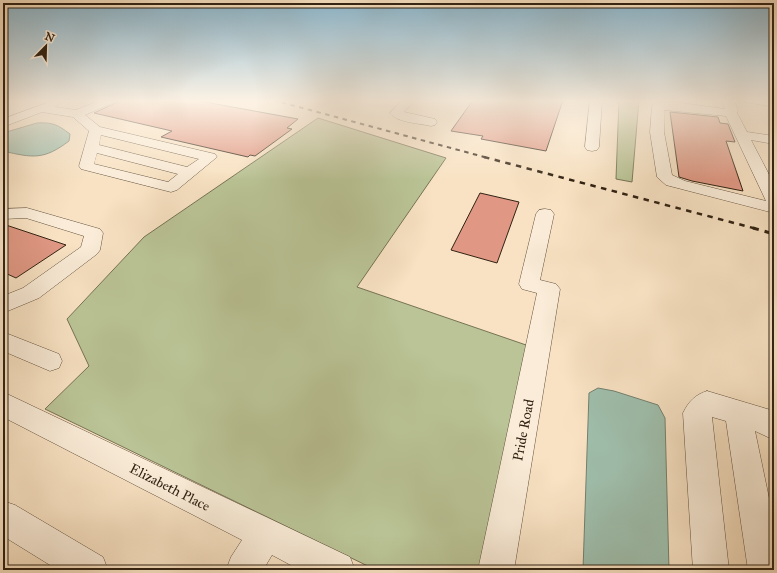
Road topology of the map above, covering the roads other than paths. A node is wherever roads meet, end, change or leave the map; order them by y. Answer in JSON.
{"nodes":[{"id":1,"x":92,"y":127,"type":"edge"},
{"id":2,"x":594,"y":127,"type":"edge"},
{"id":3,"x":657,"y":127,"type":"edge"},
{"id":4,"x":739,"y":127,"type":"edge"},
{"id":5,"x":96,"y":130,"type":"junction"},
{"id":6,"x":742,"y":135,"type":"junction"},
{"id":7,"x":774,"y":140,"type":"edge"},
{"id":8,"x":592,"y":147,"type":"dead end"},
{"id":9,"x":774,"y":200,"type":"edge"},
{"id":10,"x":774,"y":208,"type":"edge"},
{"id":11,"x":3,"y":214,"type":"edge"},
{"id":12,"x":544,"y":214,"type":"dead end"},
{"id":13,"x":3,"y":305,"type":"edge"},
{"id":14,"x":3,"y":341,"type":"edge"},
{"id":15,"x":50,"y":361,"type":"dead end"},
{"id":16,"x":3,"y":404,"type":"edge"},
{"id":17,"x":738,"y":412,"type":"junction"},
{"id":18,"x":774,"y":427,"type":"edge"},
{"id":19,"x":3,"y":516,"type":"edge"},
{"id":20,"x":264,"y":534,"type":"junction"},
{"id":21,"x":90,"y":570,"type":"edge"},
{"id":22,"x":244,"y":570,"type":"edge"},
{"id":23,"x":337,"y":570,"type":"edge"},
{"id":24,"x":496,"y":570,"type":"edge"},
{"id":25,"x":710,"y":570,"type":"edge"},
{"id":26,"x":766,"y":570,"type":"edge"}],
"edges":[{"from":1,"to":5,"type":"street"},
{"from":2,"to":8,"type":"street"},
{"from":3,"to":10,"type":"street"},
{"from":4,"to":6,"type":"street"},
{"from":5,"to":5,"type":"street"},
{"from":6,"to":7,"type":"street"},
{"from":6,"to":9,"type":"street"},
{"from":11,"to":13,"type":"street"},
{"from":12,"to":24,"type":"street","name":"Pride Road"},
{"from":14,"to":15,"type":"street"},
{"from":16,"to":20,"type":"street","name":"Elizabeth Place"},
{"from":17,"to":18,"type":"street"},
{"from":17,"to":25,"type":"street"},
{"from":17,"to":26,"type":"street"},
{"from":19,"to":21,"type":"street"},
{"from":20,"to":22,"type":"street"},
{"from":20,"to":23,"type":"street","name":"Elizabeth Place"}]}
